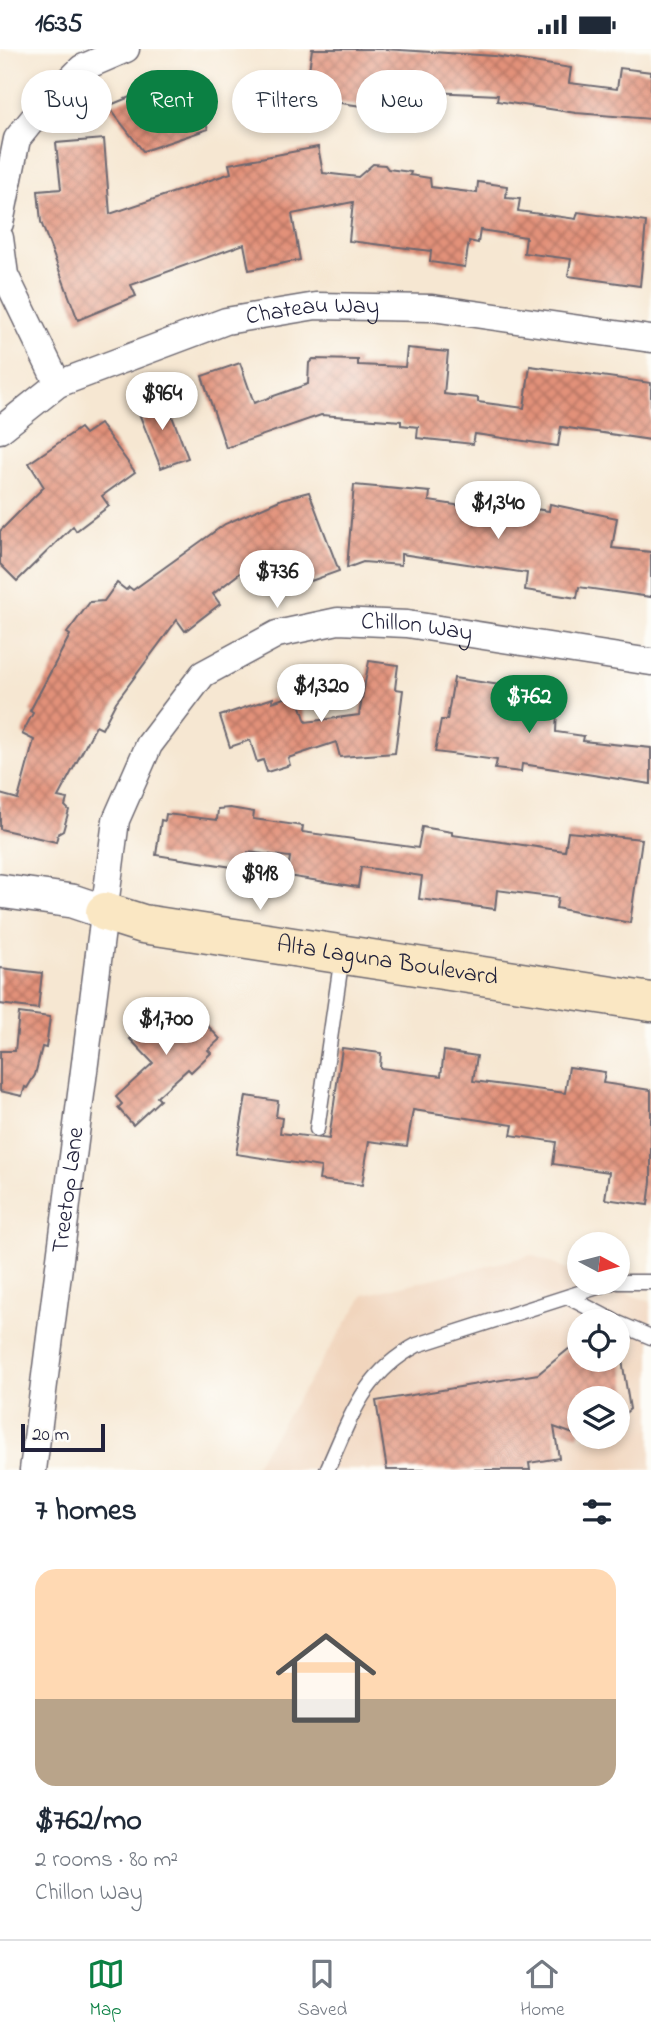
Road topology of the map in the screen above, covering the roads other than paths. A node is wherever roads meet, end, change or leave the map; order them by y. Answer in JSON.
{"nodes":[{"id":1,"x":126,"y":49,"type":"edge"},
{"id":2,"x":9,"y":136,"type":"edge"},
{"id":3,"x":0,"y":223,"type":"edge"},
{"id":4,"x":0,"y":238,"type":"edge"},
{"id":5,"x":651,"y":339,"type":"edge"},
{"id":6,"x":58,"y":384,"type":"junction"},
{"id":7,"x":0,"y":430,"type":"edge"},
{"id":8,"x":651,"y":662,"type":"edge"},
{"id":9,"x":0,"y":891,"type":"edge"},
{"id":10,"x":105,"y":912,"type":"junction"},
{"id":11,"x":342,"y":955,"type":"junction"},
{"id":12,"x":651,"y":1002,"type":"edge"},
{"id":13,"x":317,"y":1129,"type":"dead end"},
{"id":14,"x":630,"y":1282,"type":"edge"},
{"id":15,"x":651,"y":1282,"type":"edge"},
{"id":16,"x":574,"y":1295,"type":"edge"},
{"id":17,"x":568,"y":1297,"type":"junction"},
{"id":18,"x":591,"y":1309,"type":"edge"},
{"id":19,"x":630,"y":1328,"type":"edge"},
{"id":20,"x":651,"y":1337,"type":"edge"},
{"id":21,"x":33,"y":1470,"type":"edge"},
{"id":22,"x":327,"y":1470,"type":"edge"}],
"edges":[{"from":1,"to":2,"type":"street"},
{"from":2,"to":3,"type":"street"},
{"from":4,"to":6,"type":"street"},
{"from":5,"to":6,"type":"street","name":"Chateau Way"},
{"from":6,"to":7,"type":"street","name":"Chateau Way"},
{"from":8,"to":10,"type":"street","name":"Chillon Way"},
{"from":9,"to":10,"type":"street","name":"Alta Laguna Boulevard"},
{"from":10,"to":11,"type":"main road","name":"Alta Laguna Boulevard"},
{"from":10,"to":21,"type":"street","name":"Treetop Lane"},
{"from":11,"to":12,"type":"main road","name":"Alta Laguna Boulevard"},
{"from":11,"to":13,"type":"lane"},
{"from":14,"to":15,"type":"lane"},
{"from":16,"to":17,"type":"lane"},
{"from":17,"to":18,"type":"lane"},
{"from":17,"to":22,"type":"lane"},
{"from":19,"to":20,"type":"lane"}]}
